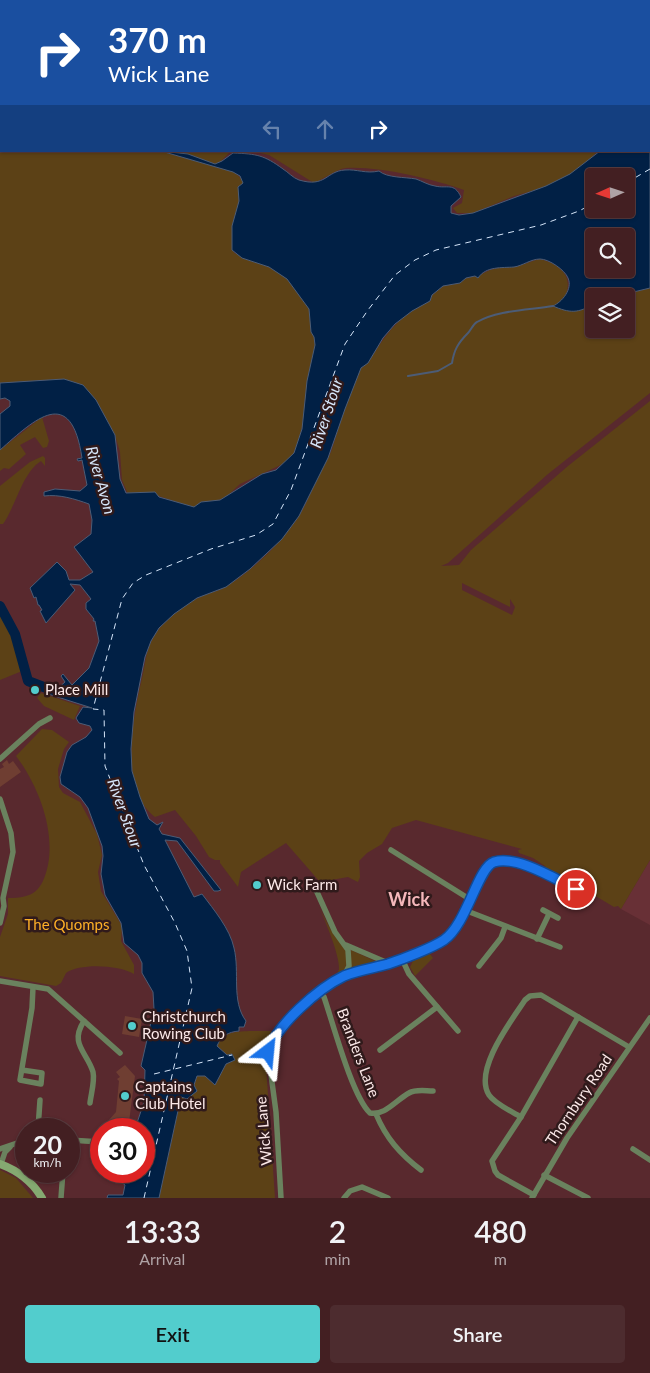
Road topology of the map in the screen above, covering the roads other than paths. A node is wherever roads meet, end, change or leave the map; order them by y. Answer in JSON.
{"nodes":[{"id":1,"x":50,"y":718,"type":"dead end"},
{"id":2,"x":0,"y":759,"type":"edge"},
{"id":3,"x":0,"y":799,"type":"edge"},
{"id":4,"x":391,"y":850,"type":"dead end"},
{"id":5,"x":311,"y":886,"type":"dead end"},
{"id":6,"x":2,"y":897,"type":"edge"},
{"id":7,"x":591,"y":897,"type":"dead end"},
{"id":8,"x":471,"y":900,"type":"junction"},
{"id":9,"x":543,"y":910,"type":"dead end"},
{"id":10,"x":466,"y":911,"type":"junction"},
{"id":11,"x":549,"y":914,"type":"junction"},
{"id":12,"x":558,"y":918,"type":"dead end"},
{"id":13,"x":0,"y":923,"type":"edge"},
{"id":14,"x":505,"y":927,"type":"junction"},
{"id":15,"x":537,"y":939,"type":"junction"},
{"id":16,"x":346,"y":946,"type":"junction"},
{"id":17,"x":560,"y":947,"type":"dead end"},
{"id":18,"x":402,"y":959,"type":"junction"},
{"id":19,"x":388,"y":964,"type":"junction"},
{"id":20,"x":479,"y":966,"type":"dead end"},
{"id":21,"x":344,"y":976,"type":"junction"},
{"id":22,"x":0,"y":981,"type":"edge"},
{"id":23,"x":34,"y":987,"type":"junction"},
{"id":24,"x":320,"y":993,"type":"junction"},
{"id":25,"x":437,"y":1007,"type":"junction"},
{"id":26,"x":578,"y":1017,"type":"junction"},
{"id":27,"x":650,"y":1018,"type":"edge"},
{"id":28,"x":84,"y":1021,"type":"junction"},
{"id":29,"x":458,"y":1031,"type":"dead end"},
{"id":30,"x":629,"y":1047,"type":"junction"},
{"id":31,"x":380,"y":1050,"type":"dead end"},
{"id":32,"x":120,"y":1053,"type":"dead end"},
{"id":33,"x":22,"y":1070,"type":"dead end"},
{"id":34,"x":433,"y":1091,"type":"dead end"},
{"id":35,"x":40,"y":1100,"type":"dead end"},
{"id":36,"x":90,"y":1103,"type":"dead end"},
{"id":37,"x":376,"y":1114,"type":"junction"},
{"id":38,"x":39,"y":1118,"type":"edge"},
{"id":39,"x":521,"y":1118,"type":"junction"},
{"id":40,"x":15,"y":1145,"type":"edge"},
{"id":41,"x":10,"y":1147,"type":"junction"},
{"id":42,"x":0,"y":1149,"type":"edge"},
{"id":43,"x":633,"y":1149,"type":"dead end"},
{"id":44,"x":650,"y":1160,"type":"edge"},
{"id":45,"x":1,"y":1164,"type":"edge"},
{"id":46,"x":421,"y":1170,"type":"dead end"},
{"id":47,"x":544,"y":1176,"type":"junction"},
{"id":48,"x":62,"y":1183,"type":"edge"},
{"id":49,"x":533,"y":1196,"type":"edge"},
{"id":50,"x":42,"y":1198,"type":"edge"},
{"id":51,"x":61,"y":1198,"type":"edge"},
{"id":52,"x":280,"y":1198,"type":"edge"},
{"id":53,"x":344,"y":1198,"type":"edge"},
{"id":54,"x":388,"y":1198,"type":"edge"},
{"id":55,"x":588,"y":1198,"type":"edge"}],
"edges":[{"from":1,"to":2,"type":"street"},
{"from":3,"to":6,"type":"street"},
{"from":4,"to":8,"type":"street"},
{"from":5,"to":16,"type":"street"},
{"from":6,"to":13,"type":"street"},
{"from":7,"to":8,"type":"street","name":"Wick Lane"},
{"from":8,"to":10,"type":"street","name":"Wick Lane"},
{"from":9,"to":11,"type":"street"},
{"from":10,"to":14,"type":"street"},
{"from":10,"to":18,"type":"street","name":"Wick Lane"},
{"from":11,"to":12,"type":"street"},
{"from":11,"to":15,"type":"street"},
{"from":14,"to":15,"type":"street"},
{"from":14,"to":20,"type":"street"},
{"from":15,"to":17,"type":"street"},
{"from":16,"to":19,"type":"street"},
{"from":16,"to":21,"type":"street"},
{"from":18,"to":19,"type":"street","name":"Wick Lane"},
{"from":18,"to":25,"type":"street"},
{"from":19,"to":21,"type":"street","name":"Wick Lane"},
{"from":21,"to":24,"type":"street","name":"Wick Lane"},
{"from":22,"to":23,"type":"street"},
{"from":23,"to":28,"type":"street"},
{"from":23,"to":33,"type":"street"},
{"from":24,"to":37,"type":"street","name":"Branders Lane"},
{"from":24,"to":52,"type":"street","name":"Wick Lane"},
{"from":25,"to":29,"type":"street"},
{"from":25,"to":31,"type":"street"},
{"from":26,"to":30,"type":"street"},
{"from":26,"to":39,"type":"street"},
{"from":26,"to":39,"type":"street"},
{"from":27,"to":30,"type":"street","name":"Thornbury Road"},
{"from":28,"to":32,"type":"street"},
{"from":28,"to":36,"type":"street"},
{"from":30,"to":47,"type":"street","name":"Thornbury Road"},
{"from":34,"to":37,"type":"street","name":"Branders Lane"},
{"from":35,"to":38,"type":"street"},
{"from":37,"to":46,"type":"street"},
{"from":39,"to":49,"type":"street"},
{"from":40,"to":41,"type":"street"},
{"from":41,"to":42,"type":"street"},
{"from":41,"to":45,"type":"street"},
{"from":43,"to":44,"type":"street"},
{"from":45,"to":50,"type":"street"},
{"from":47,"to":49,"type":"street","name":"Thornbury Road"},
{"from":47,"to":55,"type":"street"},
{"from":48,"to":51,"type":"street"},
{"from":53,"to":54,"type":"street"}]}
